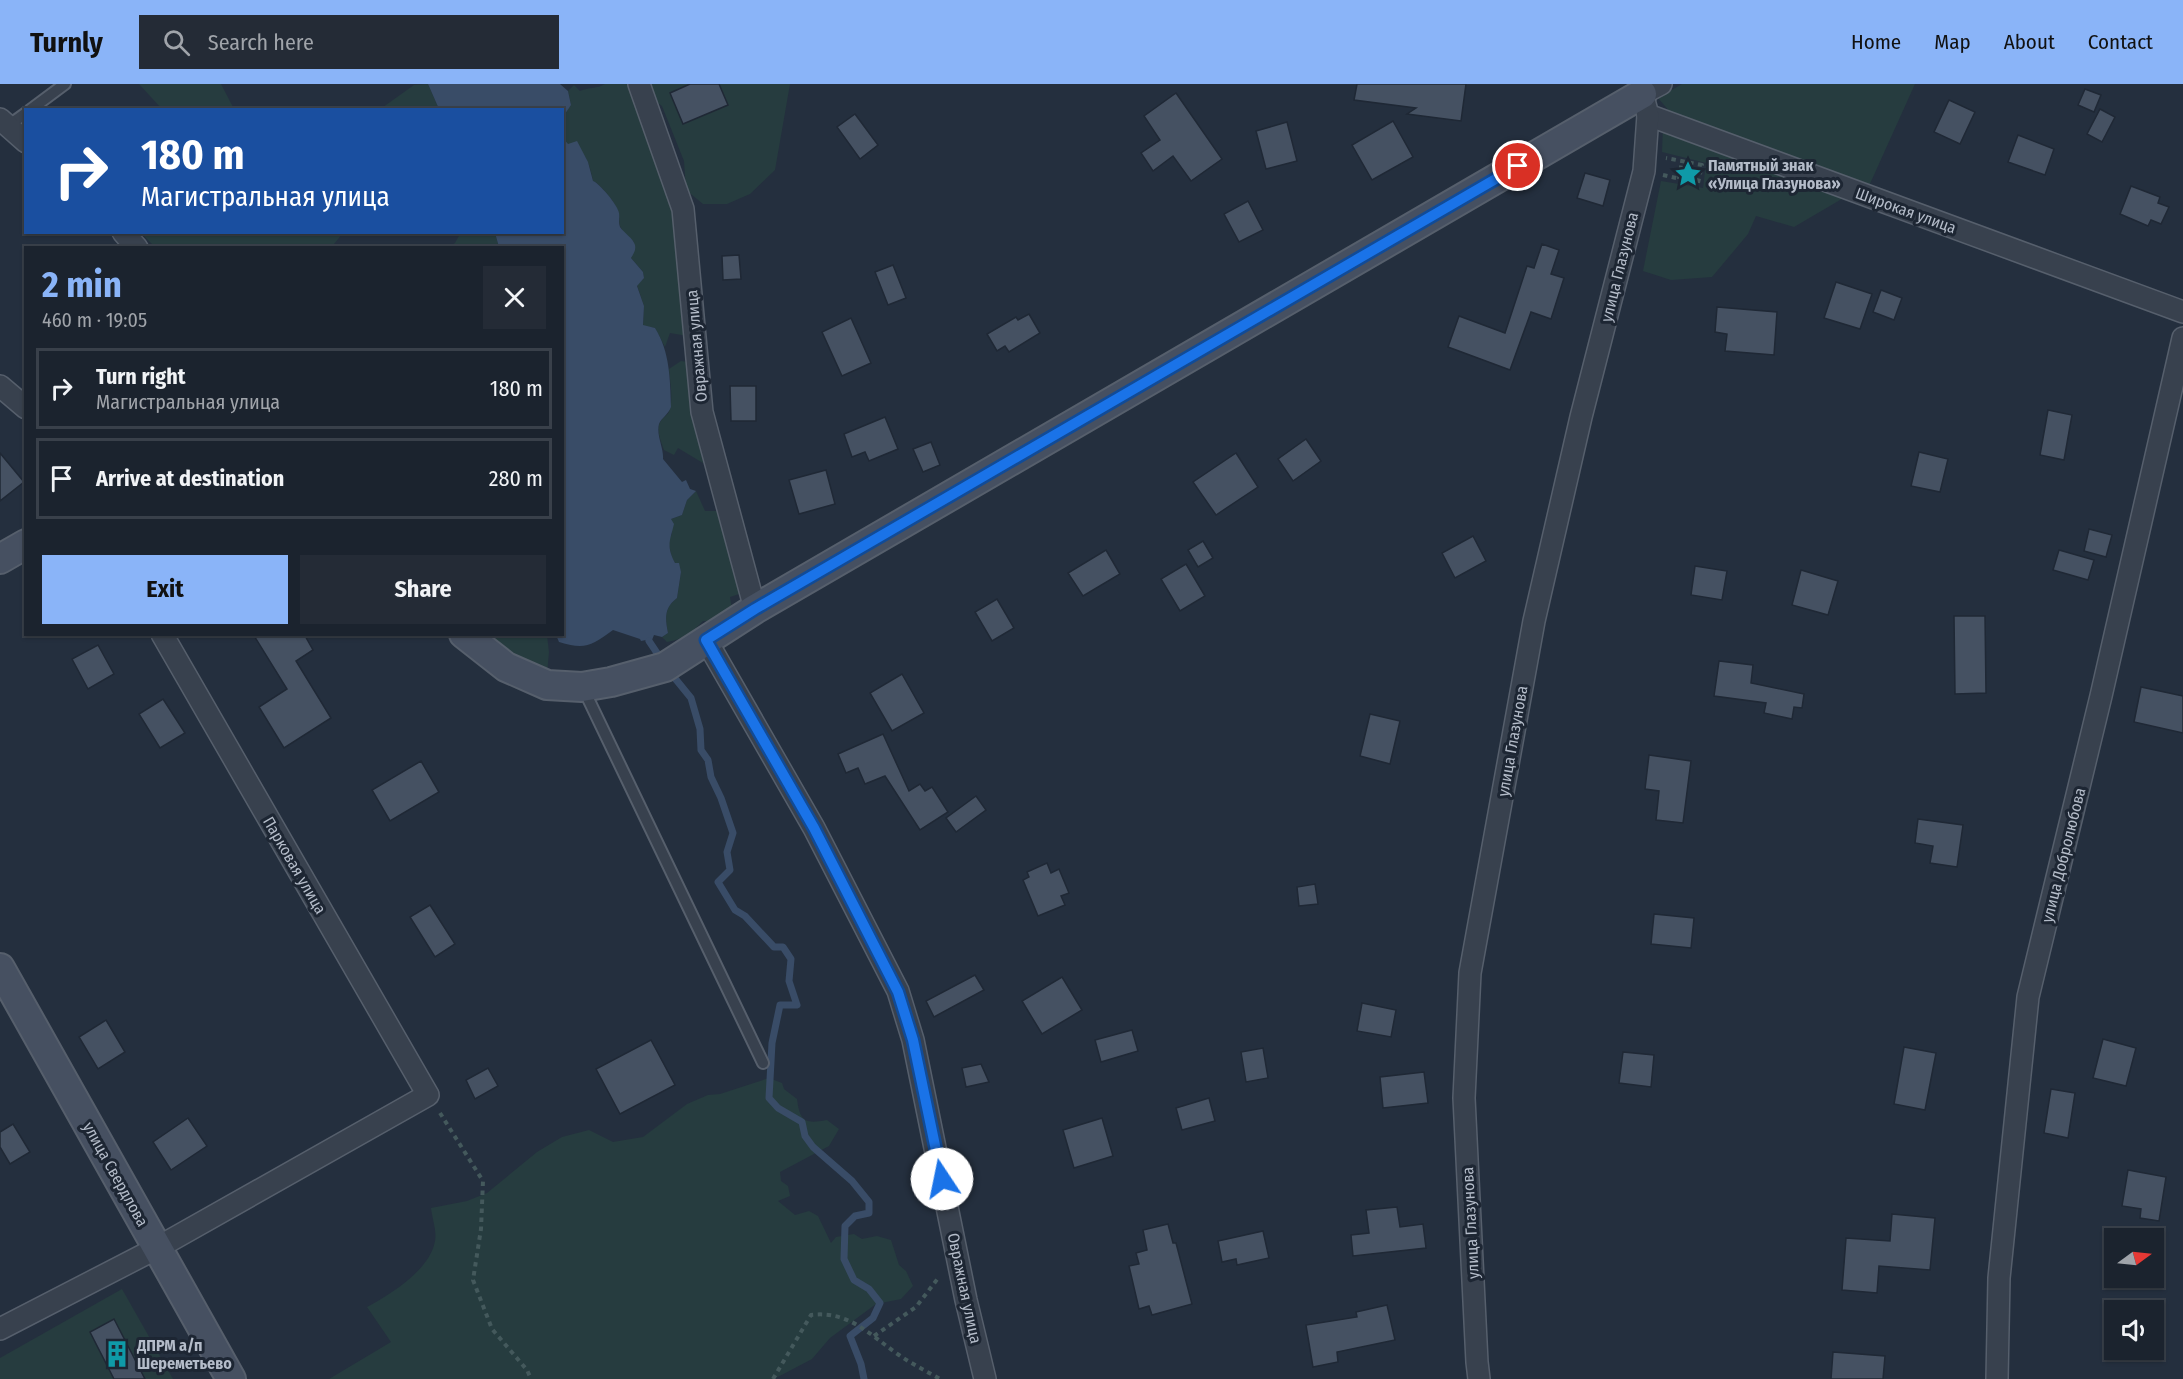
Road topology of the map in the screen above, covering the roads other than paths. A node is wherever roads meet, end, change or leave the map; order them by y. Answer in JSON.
{"nodes":[{"id":1,"x":65,"y":84,"type":"edge"},
{"id":2,"x":639,"y":84,"type":"edge"},
{"id":3,"x":1647,"y":94,"type":"edge"},
{"id":4,"x":33,"y":108,"type":"edge"},
{"id":5,"x":24,"y":114,"type":"edge"},
{"id":6,"x":4,"y":122,"type":"edge"},
{"id":7,"x":24,"y":140,"type":"edge"},
{"id":8,"x":125,"y":234,"type":"edge"},
{"id":9,"x":135,"y":246,"type":"edge"},
{"id":10,"x":2183,"y":312,"type":"edge"},
{"id":11,"x":2183,"y":338,"type":"edge"},
{"id":12,"x":0,"y":386,"type":"edge"},
{"id":13,"x":24,"y":406,"type":"edge"},
{"id":14,"x":24,"y":545,"type":"edge"},
{"id":15,"x":0,"y":559,"type":"edge"},
{"id":16,"x":755,"y":609,"type":"junction"},
{"id":17,"x":163,"y":636,"type":"edge"},
{"id":18,"x":467,"y":636,"type":"edge"},
{"id":19,"x":704,"y":641,"type":"junction"},
{"id":20,"x":582,"y":687,"type":"junction"},
{"id":21,"x":0,"y":968,"type":"edge"},
{"id":22,"x":763,"y":1063,"type":"dead end"},
{"id":23,"x":158,"y":1248,"type":"junction"},
{"id":24,"x":0,"y":1329,"type":"edge"},
{"id":25,"x":231,"y":1379,"type":"edge"},
{"id":26,"x":984,"y":1379,"type":"edge"},
{"id":27,"x":1479,"y":1379,"type":"edge"},
{"id":28,"x":1997,"y":1379,"type":"edge"}],
"edges":[{"from":1,"to":4,"type":"lane"},
{"from":2,"to":16,"type":"street","name":"Овражная улица"},
{"from":3,"to":10,"type":"street","name":"Широкая улица"},
{"from":3,"to":16,"type":"street"},
{"from":3,"to":27,"type":"street","name":"улица Глазунова"},
{"from":5,"to":6,"type":"lane"},
{"from":6,"to":7,"type":"street"},
{"from":8,"to":9,"type":"street"},
{"from":11,"to":28,"type":"street","name":"улица Добролюбова"},
{"from":12,"to":13,"type":"street"},
{"from":14,"to":15,"type":"street"},
{"from":16,"to":19,"type":"street"},
{"from":17,"to":23,"type":"street","name":"Парковая улица"},
{"from":18,"to":20,"type":"street"},
{"from":19,"to":20,"type":"street"},
{"from":19,"to":26,"type":"street","name":"Овражная улица"},
{"from":20,"to":22,"type":"lane"},
{"from":21,"to":23,"type":"street","name":"улица Свердлова"},
{"from":23,"to":24,"type":"street"},
{"from":23,"to":25,"type":"street","name":"улица Свердлова"}]}
